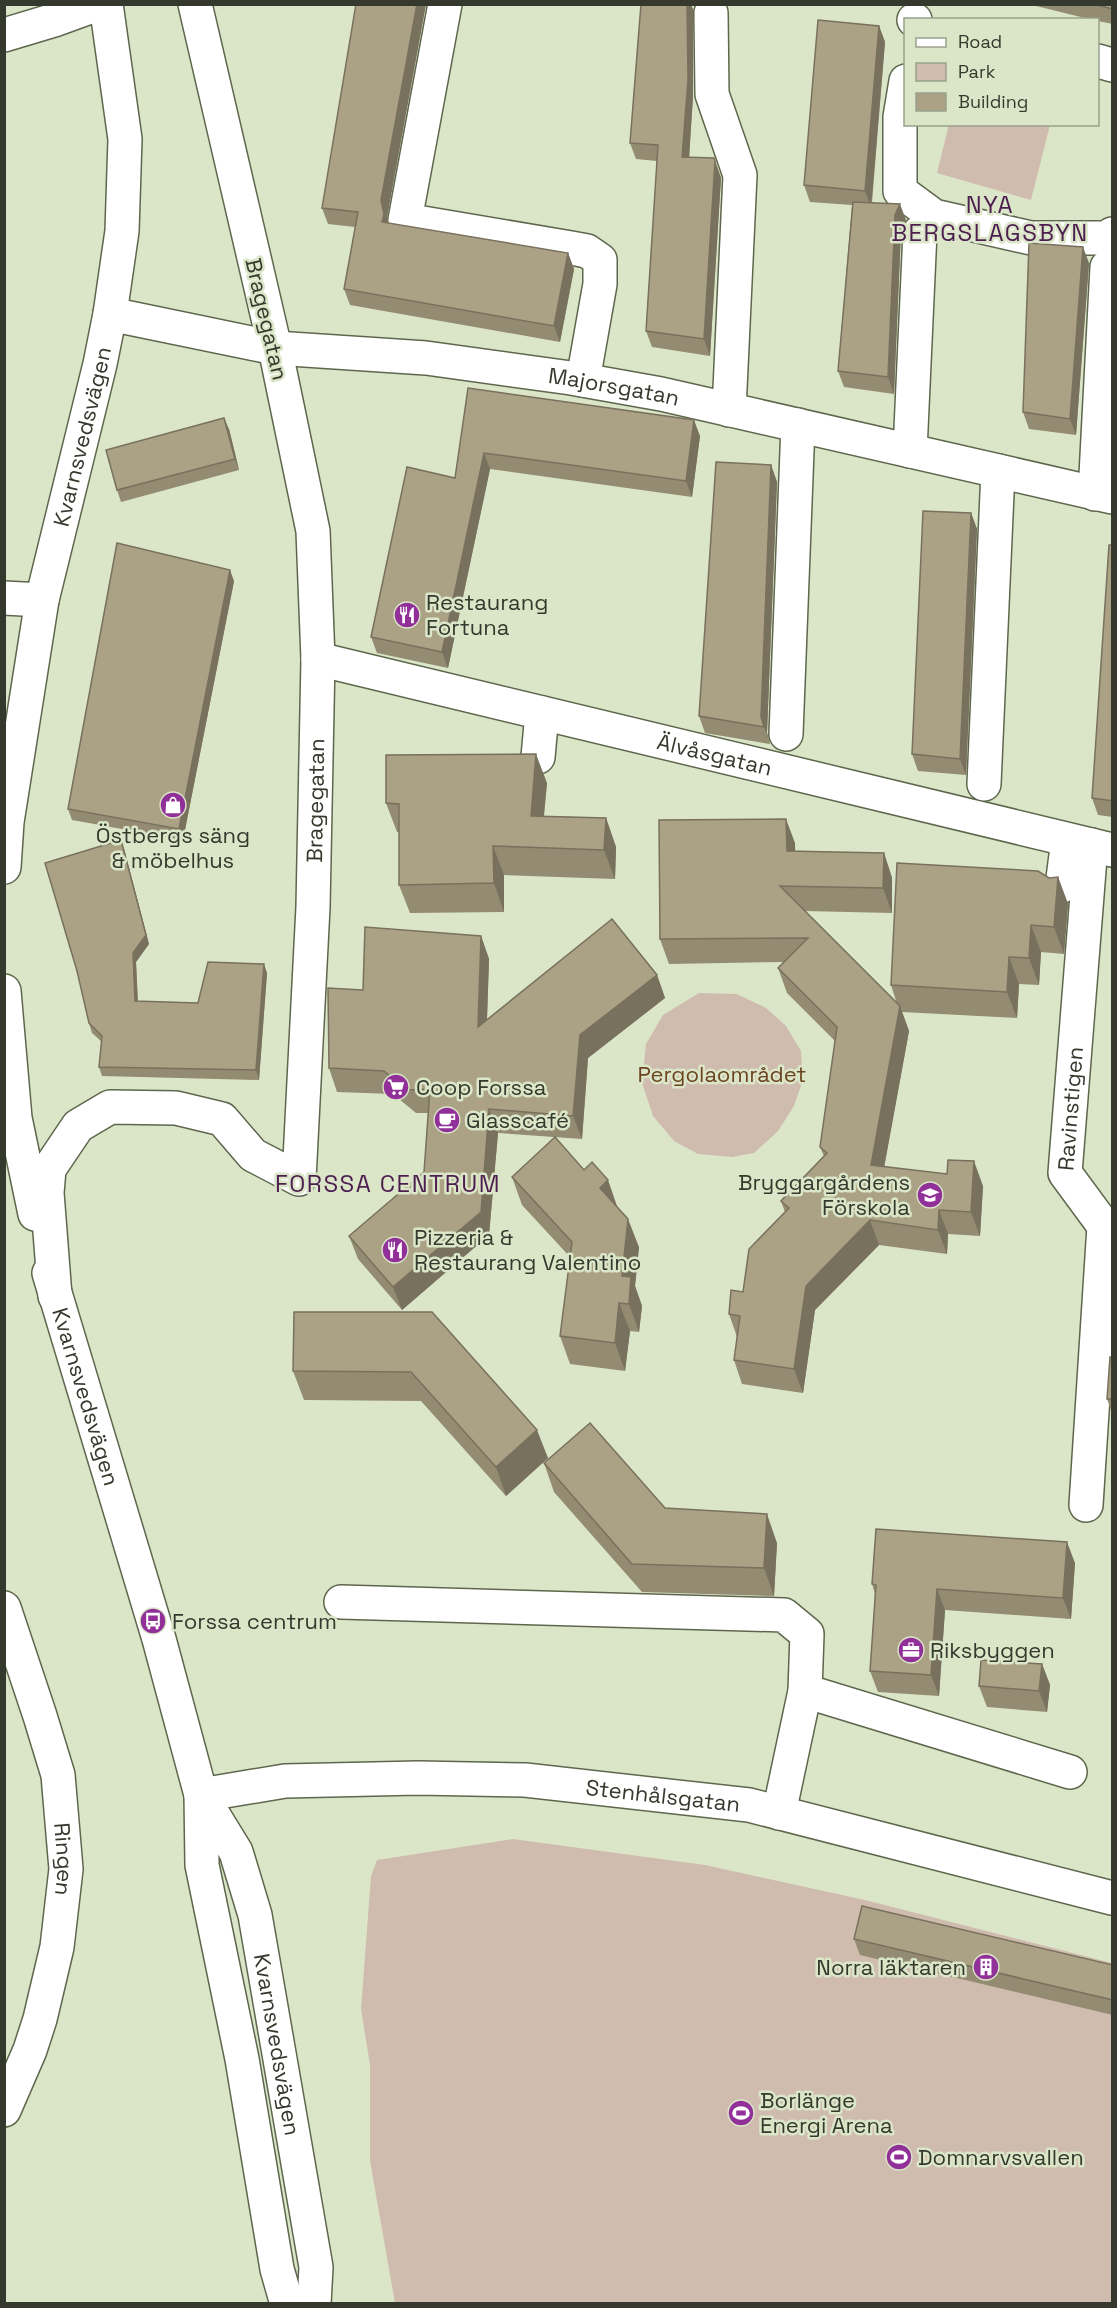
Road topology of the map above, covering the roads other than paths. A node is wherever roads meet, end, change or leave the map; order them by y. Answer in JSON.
{"nodes":[{"id":1,"x":98,"y":4,"type":"edge"},
{"id":2,"x":106,"y":4,"type":"edge"},
{"id":3,"x":195,"y":4,"type":"edge"},
{"id":4,"x":445,"y":4,"type":"edge"},
{"id":5,"x":711,"y":13,"type":"dead end"},
{"id":6,"x":4,"y":35,"type":"edge"},
{"id":7,"x":904,"y":93,"type":"edge"},
{"id":8,"x":921,"y":232,"type":"dead end"},
{"id":9,"x":1113,"y":234,"type":"edge"},
{"id":10,"x":1107,"y":267,"type":"dead end"},
{"id":11,"x":110,"y":314,"type":"junction"},
{"id":12,"x":275,"y":348,"type":"junction"},
{"id":13,"x":584,"y":380,"type":"junction"},
{"id":14,"x":729,"y":410,"type":"junction"},
{"id":15,"x":798,"y":425,"type":"junction"},
{"id":16,"x":910,"y":451,"type":"junction"},
{"id":17,"x":998,"y":471,"type":"junction"},
{"id":18,"x":1104,"y":496,"type":"edge"},
{"id":19,"x":4,"y":598,"type":"edge"},
{"id":20,"x":42,"y":600,"type":"junction"},
{"id":21,"x":318,"y":659,"type":"junction"},
{"id":22,"x":542,"y":713,"type":"junction"},
{"id":23,"x":786,"y":734,"type":"dead end"},
{"id":24,"x":538,"y":757,"type":"edge"},
{"id":25,"x":984,"y":784,"type":"dead end"},
{"id":26,"x":1090,"y":845,"type":"edge"},
{"id":27,"x":4,"y":867,"type":"edge"},
{"id":28,"x":1062,"y":886,"type":"dead end"},
{"id":29,"x":4,"y":991,"type":"edge"},
{"id":30,"x":55,"y":1296,"type":"junction"},
{"id":31,"x":1086,"y":1505,"type":"dead end"},
{"id":32,"x":341,"y":1602,"type":"dead end"},
{"id":33,"x":4,"y":1608,"type":"edge"},
{"id":34,"x":805,"y":1691,"type":"junction"},
{"id":35,"x":1070,"y":1772,"type":"dead end"},
{"id":36,"x":201,"y":1795,"type":"junction"},
{"id":37,"x":779,"y":1813,"type":"junction"},
{"id":38,"x":1113,"y":1898,"type":"edge"},
{"id":39,"x":4,"y":2110,"type":"edge"},
{"id":40,"x":277,"y":2269,"type":"junction"},
{"id":41,"x":270,"y":2304,"type":"edge"},
{"id":42,"x":286,"y":2304,"type":"edge"},
{"id":43,"x":314,"y":2304,"type":"edge"}],
"edges":[{"from":1,"to":6,"type":"street"},
{"from":2,"to":11,"type":"street","name":"Kvarnsvedsvägen"},
{"from":3,"to":12,"type":"street","name":"Bragegatan"},
{"from":4,"to":13,"type":"street"},
{"from":5,"to":14,"type":"street"},
{"from":7,"to":9,"type":"street"},
{"from":8,"to":16,"type":"street"},
{"from":10,"to":18,"type":"street"},
{"from":11,"to":12,"type":"street","name":"Majorsgatan"},
{"from":11,"to":20,"type":"street","name":"Kvarnsvedsvägen"},
{"from":12,"to":13,"type":"street","name":"Majorsgatan"},
{"from":12,"to":21,"type":"street","name":"Bragegatan"},
{"from":13,"to":14,"type":"street","name":"Majorsgatan"},
{"from":14,"to":15,"type":"street","name":"Majorsgatan"},
{"from":15,"to":16,"type":"street","name":"Majorsgatan"},
{"from":15,"to":23,"type":"street"},
{"from":16,"to":17,"type":"street","name":"Majorsgatan"},
{"from":17,"to":18,"type":"street","name":"Majorsgatan"},
{"from":17,"to":25,"type":"street"},
{"from":19,"to":20,"type":"street"},
{"from":20,"to":27,"type":"street","name":"Kvarnsvedsvägen"},
{"from":21,"to":22,"type":"street","name":"Älvåsgatan"},
{"from":21,"to":30,"type":"street","name":"Bragegatan"},
{"from":22,"to":24,"type":"street"},
{"from":22,"to":26,"type":"street","name":"Älvåsgatan"},
{"from":26,"to":28,"type":"street"},
{"from":26,"to":31,"type":"street","name":"Ravinstigen"},
{"from":29,"to":30,"type":"street","name":"Kvarnsvedsvägen"},
{"from":30,"to":36,"type":"street","name":"Kvarnsvedsvägen"},
{"from":32,"to":34,"type":"street"},
{"from":33,"to":39,"type":"street","name":"Ringen"},
{"from":34,"to":35,"type":"street"},
{"from":34,"to":37,"type":"street"},
{"from":36,"to":37,"type":"street","name":"Stenhålsgatan"},
{"from":36,"to":40,"type":"street","name":"Kvarnsvedsvägen"},
{"from":36,"to":43,"type":"street","name":"Kvarnsvedsvägen"},
{"from":37,"to":38,"type":"street","name":"Stenhålsgatan"},
{"from":40,"to":41,"type":"street"},
{"from":40,"to":42,"type":"street","name":"Kvarnsvedsvägen"}]}
